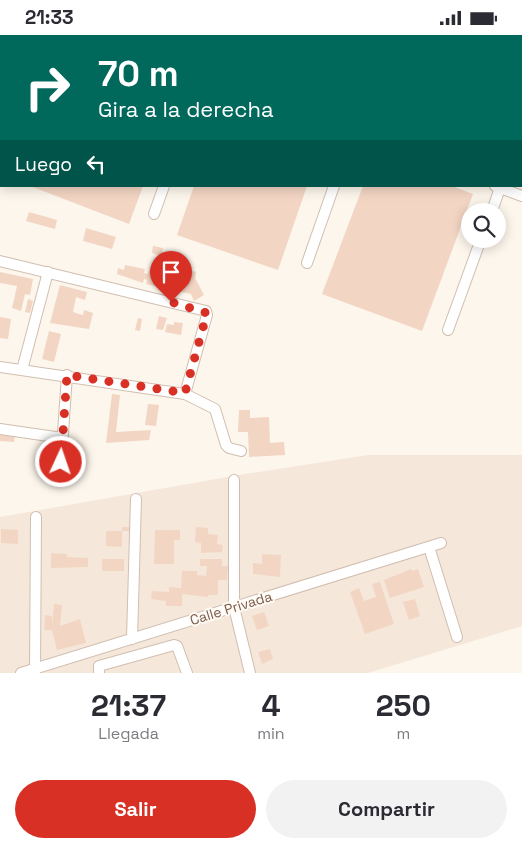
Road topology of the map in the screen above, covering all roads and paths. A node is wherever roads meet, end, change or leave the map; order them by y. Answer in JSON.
{"nodes":[{"id":1,"x":164,"y":187,"type":"edge"},
{"id":2,"x":334,"y":187,"type":"edge"},
{"id":3,"x":497,"y":187,"type":"edge"},
{"id":4,"x":522,"y":196,"type":"edge"},
{"id":5,"x":494,"y":203,"type":"edge"},
{"id":6,"x":154,"y":214,"type":"dead end"},
{"id":7,"x":478,"y":248,"type":"edge"},
{"id":8,"x":0,"y":261,"type":"edge"},
{"id":9,"x":307,"y":263,"type":"dead end"},
{"id":10,"x":48,"y":272,"type":"junction"},
{"id":11,"x":448,"y":330,"type":"dead end"},
{"id":12,"x":0,"y":367,"type":"edge"},
{"id":13,"x":22,"y":370,"type":"junction"},
{"id":14,"x":67,"y":375,"type":"junction"},
{"id":15,"x":185,"y":393,"type":"junction"},
{"id":16,"x":0,"y":429,"type":"edge"},
{"id":17,"x":62,"y":438,"type":"junction"},
{"id":18,"x":241,"y":451,"type":"dead end"},
{"id":19,"x":61,"y":462,"type":"dead end"},
{"id":20,"x":234,"y":480,"type":"dead end"},
{"id":21,"x":136,"y":499,"type":"dead end"},
{"id":22,"x":36,"y":517,"type":"dead end"},
{"id":23,"x":441,"y":543,"type":"dead end"},
{"id":24,"x":429,"y":547,"type":"junction"},
{"id":25,"x":234,"y":607,"type":"junction"},
{"id":26,"x":458,"y":637,"type":"dead end"},
{"id":27,"x":132,"y":639,"type":"junction"},
{"id":28,"x":35,"y":671,"type":"edge"},
{"id":29,"x":21,"y":673,"type":"edge"},
{"id":30,"x":99,"y":673,"type":"edge"},
{"id":31,"x":187,"y":673,"type":"edge"},
{"id":32,"x":250,"y":673,"type":"edge"}],
"edges":[{"from":1,"to":6,"type":"street"},
{"from":2,"to":9,"type":"street"},
{"from":3,"to":4,"type":"street"},
{"from":3,"to":5,"type":"street"},
{"from":7,"to":11,"type":"street"},
{"from":8,"to":10,"type":"street"},
{"from":10,"to":13,"type":"street"},
{"from":10,"to":15,"type":"street"},
{"from":12,"to":13,"type":"street"},
{"from":13,"to":14,"type":"street"},
{"from":14,"to":15,"type":"street"},
{"from":14,"to":17,"type":"street"},
{"from":15,"to":18,"type":"street"},
{"from":16,"to":17,"type":"street"},
{"from":17,"to":19,"type":"street"},
{"from":20,"to":25,"type":"street"},
{"from":21,"to":27,"type":"street"},
{"from":22,"to":28,"type":"street"},
{"from":23,"to":24,"type":"street","name":"Calle Privada"},
{"from":24,"to":25,"type":"street","name":"Calle Privada"},
{"from":24,"to":26,"type":"street"},
{"from":25,"to":27,"type":"street","name":"Calle Privada"},
{"from":25,"to":32,"type":"street"},
{"from":27,"to":28,"type":"street","name":"Calle Privada"},
{"from":28,"to":29,"type":"street","name":"Calle Privada"},
{"from":30,"to":31,"type":"street"}]}
